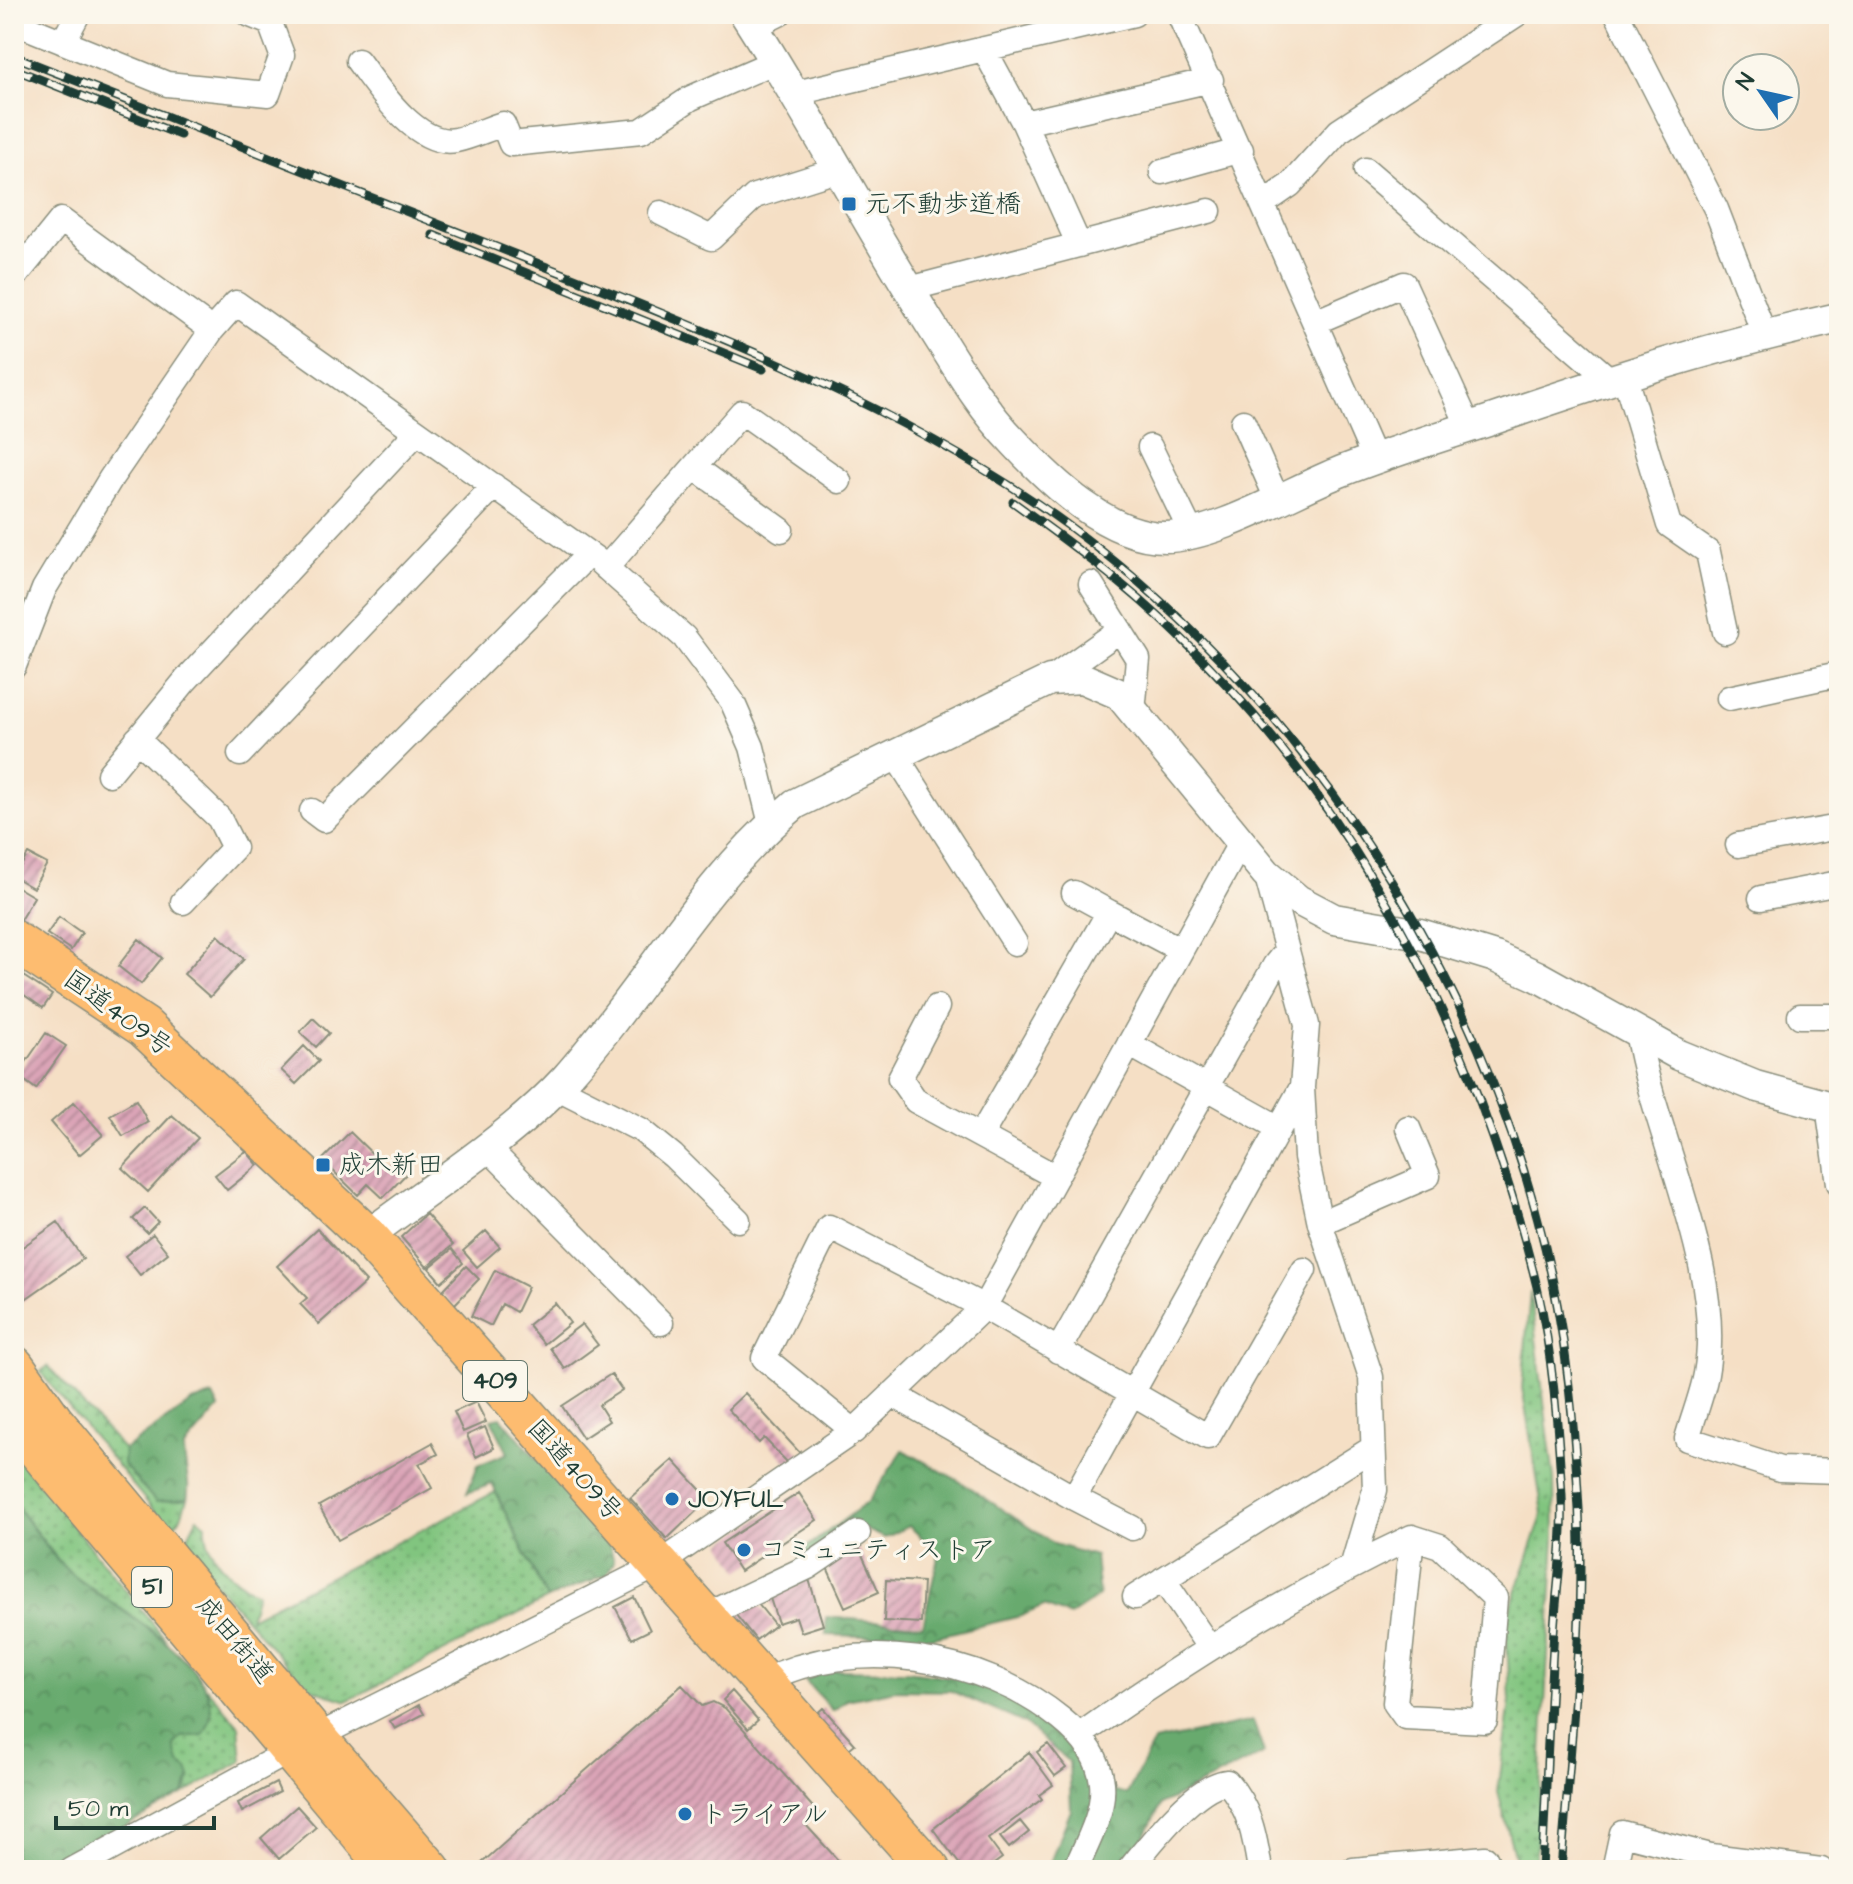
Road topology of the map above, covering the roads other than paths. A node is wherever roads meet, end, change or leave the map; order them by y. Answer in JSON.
{"nodes":[{"id":1,"x":78,"y":14,"type":"edge"},
{"id":2,"x":248,"y":14,"type":"edge"},
{"id":3,"x":1134,"y":14,"type":"edge"},
{"id":4,"x":1179,"y":14,"type":"edge"},
{"id":5,"x":1517,"y":14,"type":"edge"},
{"id":6,"x":1617,"y":14,"type":"edge"},
{"id":7,"x":759,"y":18,"type":"edge"},
{"id":8,"x":14,"y":22,"type":"edge"},
{"id":9,"x":63,"y":42,"type":"junction"},
{"id":10,"x":984,"y":49,"type":"junction"},
{"id":11,"x":358,"y":61,"type":"dead end"},
{"id":12,"x":776,"y":61,"type":"junction"},
{"id":13,"x":1211,"y":80,"type":"junction"},
{"id":14,"x":796,"y":93,"type":"junction"},
{"id":15,"x":1024,"y":123,"type":"junction"},
{"id":16,"x":1241,"y":150,"type":"junction"},
{"id":17,"x":840,"y":169,"type":"junction"},
{"id":18,"x":1366,"y":170,"type":"dead end"},
{"id":19,"x":1162,"y":172,"type":"dead end"},
{"id":20,"x":1264,"y":203,"type":"junction"},
{"id":21,"x":1209,"y":211,"type":"dead end"},
{"id":22,"x":661,"y":213,"type":"dead end"},
{"id":23,"x":1079,"y":245,"type":"junction"},
{"id":24,"x":14,"y":278,"type":"edge"},
{"id":25,"x":909,"y":289,"type":"junction"},
{"id":26,"x":1839,"y":318,"type":"edge"},
{"id":27,"x":1315,"y":322,"type":"junction"},
{"id":28,"x":212,"y":330,"type":"junction"},
{"id":29,"x":1764,"y":334,"type":"junction"},
{"id":30,"x":1616,"y":376,"type":"junction"},
{"id":31,"x":1243,"y":422,"type":"dead end"},
{"id":32,"x":1469,"y":427,"type":"junction"},
{"id":33,"x":417,"y":432,"type":"junction"},
{"id":34,"x":1150,"y":447,"type":"dead end"},
{"id":35,"x":1375,"y":460,"type":"junction"},
{"id":36,"x":694,"y":467,"type":"junction"},
{"id":37,"x":839,"y":481,"type":"dead end"},
{"id":38,"x":494,"y":486,"type":"junction"},
{"id":39,"x":1277,"y":499,"type":"junction"},
{"id":40,"x":781,"y":530,"type":"dead end"},
{"id":41,"x":1192,"y":534,"type":"junction"},
{"id":42,"x":598,"y":561,"type":"junction"},
{"id":43,"x":1091,"y":584,"type":"dead end"},
{"id":44,"x":1120,"y":630,"type":"junction"},
{"id":45,"x":1725,"y":632,"type":"dead end"},
{"id":46,"x":14,"y":666,"type":"edge"},
{"id":47,"x":1839,"y":674,"type":"edge"},
{"id":48,"x":1050,"y":680,"type":"junction"},
{"id":49,"x":1729,"y":698,"type":"dead end"},
{"id":50,"x":1133,"y":711,"type":"junction"},
{"id":51,"x":137,"y":739,"type":"junction"},
{"id":52,"x":240,"y":754,"type":"dead end"},
{"id":53,"x":896,"y":756,"type":"junction"},
{"id":54,"x":109,"y":774,"type":"dead end"},
{"id":55,"x":312,"y":811,"type":"dead end"},
{"id":56,"x":771,"y":824,"type":"junction"},
{"id":57,"x":1839,"y":827,"type":"edge"},
{"id":58,"x":1242,"y":840,"type":"junction"},
{"id":59,"x":1738,"y":845,"type":"dead end"},
{"id":60,"x":1266,"y":873,"type":"junction"},
{"id":61,"x":1839,"y":883,"type":"edge"},
{"id":62,"x":1074,"y":893,"type":"dead end"},
{"id":63,"x":1761,"y":898,"type":"dead end"},
{"id":64,"x":183,"y":902,"type":"dead end"},
{"id":65,"x":1109,"y":912,"type":"junction"},
{"id":66,"x":14,"y":941,"type":"edge"},
{"id":67,"x":1015,"y":943,"type":"dead end"},
{"id":68,"x":1181,"y":950,"type":"junction"},
{"id":69,"x":1287,"y":950,"type":"junction"},
{"id":70,"x":937,"y":1007,"type":"dead end"},
{"id":71,"x":1800,"y":1016,"type":"dead end"},
{"id":72,"x":1839,"y":1016,"type":"edge"},
{"id":73,"x":1637,"y":1031,"type":"junction"},
{"id":74,"x":1129,"y":1044,"type":"junction"},
{"id":75,"x":556,"y":1087,"type":"junction"},
{"id":76,"x":1208,"y":1087,"type":"junction"},
{"id":77,"x":1302,"y":1087,"type":"junction"},
{"id":78,"x":1834,"y":1107,"type":"edge"},
{"id":79,"x":1279,"y":1128,"type":"junction"},
{"id":80,"x":1408,"y":1128,"type":"dead end"},
{"id":81,"x":981,"y":1135,"type":"junction"},
{"id":82,"x":486,"y":1146,"type":"junction"},
{"id":83,"x":1056,"y":1177,"type":"junction"},
{"id":84,"x":1839,"y":1183,"type":"edge"},
{"id":85,"x":738,"y":1220,"type":"dead end"},
{"id":86,"x":1320,"y":1223,"type":"junction"},
{"id":87,"x":367,"y":1236,"type":"junction"},
{"id":88,"x":1304,"y":1270,"type":"dead end"},
{"id":89,"x":984,"y":1307,"type":"junction"},
{"id":90,"x":661,"y":1323,"type":"dead end"},
{"id":91,"x":1058,"y":1351,"type":"junction"},
{"id":92,"x":14,"y":1366,"type":"edge"},
{"id":93,"x":892,"y":1394,"type":"junction"},
{"id":94,"x":1133,"y":1394,"type":"junction"},
{"id":95,"x":14,"y":1422,"type":"edge"},
{"id":96,"x":854,"y":1431,"type":"junction"},
{"id":97,"x":1373,"y":1448,"type":"junction"},
{"id":98,"x":1839,"y":1471,"type":"edge"},
{"id":99,"x":1074,"y":1498,"type":"junction"},
{"id":100,"x":1132,"y":1528,"type":"dead end"},
{"id":101,"x":858,"y":1533,"type":"dead end"},
{"id":102,"x":1412,"y":1537,"type":"junction"},
{"id":103,"x":1353,"y":1564,"type":"junction"},
{"id":104,"x":658,"y":1565,"type":"junction"},
{"id":105,"x":1163,"y":1579,"type":"junction"},
{"id":106,"x":1135,"y":1597,"type":"dead end"},
{"id":107,"x":705,"y":1616,"type":"junction"},
{"id":108,"x":1209,"y":1647,"type":"junction"},
{"id":109,"x":763,"y":1681,"type":"junction"},
{"id":110,"x":1080,"y":1735,"type":"junction"},
{"id":111,"x":303,"y":1744,"type":"junction"},
{"id":112,"x":1712,"y":1863,"type":"edge"},
{"id":113,"x":72,"y":1870,"type":"edge"},
{"id":114,"x":391,"y":1870,"type":"edge"},
{"id":115,"x":431,"y":1870,"type":"edge"},
{"id":116,"x":930,"y":1870,"type":"edge"},
{"id":117,"x":1075,"y":1870,"type":"edge"},
{"id":118,"x":1129,"y":1870,"type":"edge"},
{"id":119,"x":1260,"y":1870,"type":"edge"},
{"id":120,"x":1353,"y":1870,"type":"edge"},
{"id":121,"x":1491,"y":1870,"type":"edge"},
{"id":122,"x":1614,"y":1870,"type":"edge"},
{"id":123,"x":1821,"y":1870,"type":"edge"}],
"edges":[{"from":1,"to":9,"type":"street"},
{"from":2,"to":9,"type":"street"},
{"from":3,"to":10,"type":"street"},
{"from":4,"to":13,"type":"street"},
{"from":5,"to":20,"type":"street"},
{"from":6,"to":29,"type":"street"},
{"from":7,"to":12,"type":"street"},
{"from":8,"to":9,"type":"street"},
{"from":10,"to":14,"type":"street"},
{"from":10,"to":15,"type":"street"},
{"from":11,"to":12,"type":"street"},
{"from":12,"to":14,"type":"street"},
{"from":13,"to":15,"type":"street"},
{"from":13,"to":16,"type":"street"},
{"from":14,"to":17,"type":"street"},
{"from":15,"to":23,"type":"street"},
{"from":16,"to":19,"type":"street"},
{"from":16,"to":20,"type":"street"},
{"from":17,"to":22,"type":"street"},
{"from":17,"to":25,"type":"street"},
{"from":18,"to":30,"type":"street"},
{"from":20,"to":27,"type":"street"},
{"from":21,"to":23,"type":"street"},
{"from":23,"to":25,"type":"street"},
{"from":24,"to":28,"type":"street"},
{"from":25,"to":41,"type":"street"},
{"from":26,"to":29,"type":"street"},
{"from":27,"to":32,"type":"street"},
{"from":27,"to":35,"type":"street"},
{"from":28,"to":33,"type":"street"},
{"from":28,"to":46,"type":"street"},
{"from":29,"to":30,"type":"street"},
{"from":30,"to":32,"type":"street"},
{"from":30,"to":45,"type":"street"},
{"from":31,"to":39,"type":"street"},
{"from":32,"to":35,"type":"street"},
{"from":33,"to":38,"type":"street"},
{"from":33,"to":51,"type":"street"},
{"from":34,"to":41,"type":"street"},
{"from":35,"to":39,"type":"street"},
{"from":36,"to":37,"type":"street"},
{"from":36,"to":40,"type":"street"},
{"from":36,"to":42,"type":"street"},
{"from":38,"to":42,"type":"street"},
{"from":38,"to":52,"type":"street"},
{"from":39,"to":41,"type":"street"},
{"from":42,"to":55,"type":"street"},
{"from":42,"to":56,"type":"street"},
{"from":43,"to":44,"type":"street"},
{"from":44,"to":48,"type":"street"},
{"from":44,"to":50,"type":"street"},
{"from":47,"to":49,"type":"street"},
{"from":48,"to":50,"type":"street"},
{"from":48,"to":53,"type":"street"},
{"from":50,"to":58,"type":"street"},
{"from":51,"to":54,"type":"street"},
{"from":51,"to":64,"type":"street"},
{"from":53,"to":56,"type":"street"},
{"from":53,"to":67,"type":"street"},
{"from":56,"to":75,"type":"street"},
{"from":57,"to":59,"type":"street"},
{"from":58,"to":60,"type":"street"},
{"from":58,"to":68,"type":"street"},
{"from":60,"to":69,"type":"street"},
{"from":60,"to":73,"type":"street"},
{"from":61,"to":63,"type":"street"},
{"from":62,"to":65,"type":"street"},
{"from":65,"to":68,"type":"street"},
{"from":65,"to":81,"type":"street"},
{"from":66,"to":87,"type":"highway","name":"国道409号","number":"409"},
{"from":68,"to":74,"type":"street"},
{"from":69,"to":76,"type":"street"},
{"from":69,"to":77,"type":"street"},
{"from":70,"to":81,"type":"street"},
{"from":71,"to":72,"type":"street"},
{"from":73,"to":78,"type":"street"},
{"from":73,"to":98,"type":"street"},
{"from":74,"to":76,"type":"street"},
{"from":74,"to":83,"type":"street"},
{"from":75,"to":82,"type":"street"},
{"from":75,"to":85,"type":"street"},
{"from":76,"to":79,"type":"street"},
{"from":76,"to":91,"type":"street"},
{"from":77,"to":79,"type":"street"},
{"from":77,"to":86,"type":"street"},
{"from":78,"to":84,"type":"street"},
{"from":79,"to":94,"type":"street"},
{"from":80,"to":86,"type":"street"},
{"from":81,"to":83,"type":"street"},
{"from":82,"to":87,"type":"street"},
{"from":82,"to":90,"type":"street"},
{"from":83,"to":89,"type":"street"},
{"from":86,"to":97,"type":"street"},
{"from":87,"to":104,"type":"highway","name":"国道409号","number":"409"},
{"from":88,"to":94,"type":"street"},
{"from":89,"to":91,"type":"street"},
{"from":89,"to":93,"type":"street"},
{"from":89,"to":96,"type":"street"},
{"from":91,"to":94,"type":"street"},
{"from":92,"to":111,"type":"highway","name":"成田街道","number":"51"},
{"from":93,"to":96,"type":"street"},
{"from":93,"to":99,"type":"street"},
{"from":94,"to":99,"type":"street"},
{"from":95,"to":111,"type":"highway","name":"成田街道","number":"51"},
{"from":96,"to":104,"type":"street"},
{"from":97,"to":103,"type":"street"},
{"from":97,"to":105,"type":"street"},
{"from":99,"to":100,"type":"street"},
{"from":101,"to":107,"type":"street"},
{"from":102,"to":102,"type":"street"},
{"from":102,"to":103,"type":"street"},
{"from":103,"to":108,"type":"street"},
{"from":104,"to":107,"type":"highway","name":"国道409号","number":"409"},
{"from":104,"to":111,"type":"street"},
{"from":105,"to":106,"type":"street"},
{"from":105,"to":108,"type":"street"},
{"from":107,"to":109,"type":"highway","name":"国道409号","number":"409"},
{"from":108,"to":110,"type":"street"},
{"from":109,"to":110,"type":"street"},
{"from":109,"to":116,"type":"highway","name":"国道409号","number":"409"},
{"from":110,"to":117,"type":"street"},
{"from":111,"to":113,"type":"street"},
{"from":111,"to":114,"type":"highway","name":"成田街道","number":"51"},
{"from":111,"to":115,"type":"highway","name":"成田街道","number":"51"},
{"from":112,"to":122,"type":"street"},
{"from":112,"to":123,"type":"street"},
{"from":118,"to":119,"type":"street"},
{"from":120,"to":121,"type":"street"}]}
